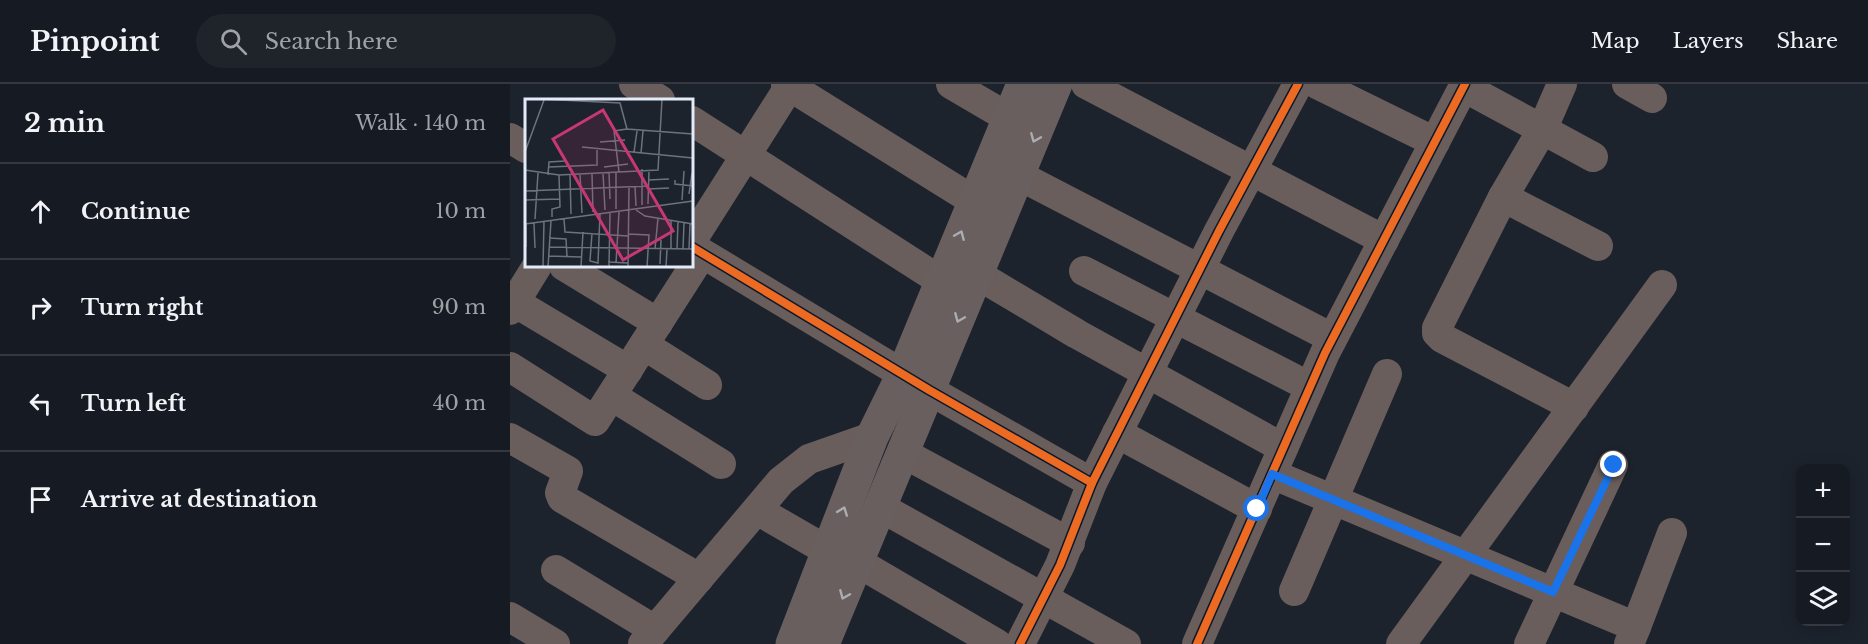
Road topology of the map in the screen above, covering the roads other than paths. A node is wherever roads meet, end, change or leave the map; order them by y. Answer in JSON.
{"nodes":[{"id":1,"x":951,"y":84,"type":"edge"},
{"id":2,"x":1023,"y":84,"type":"edge"},
{"id":3,"x":1056,"y":84,"type":"edge"},
{"id":4,"x":1086,"y":84,"type":"edge"},
{"id":5,"x":1298,"y":84,"type":"edge"},
{"id":6,"x":1317,"y":84,"type":"edge"},
{"id":7,"x":1562,"y":84,"type":"edge"},
{"id":8,"x":789,"y":85,"type":"edge"},
{"id":9,"x":1464,"y":85,"type":"edge"},
{"id":10,"x":1009,"y":118,"type":"junction"},
{"id":11,"x":693,"y":122,"type":"edge"},
{"id":12,"x":1542,"y":130,"type":"junction"},
{"id":13,"x":510,"y":138,"type":"edge"},
{"id":14,"x":1435,"y":141,"type":"junction"},
{"id":15,"x":525,"y":147,"type":"edge"},
{"id":16,"x":745,"y":155,"type":"junction"},
{"id":17,"x":1593,"y":157,"type":"dead end"},
{"id":18,"x":1251,"y":172,"type":"junction"},
{"id":19,"x":1020,"y":176,"type":"junction"},
{"id":20,"x":1503,"y":197,"type":"junction"},
{"id":21,"x":975,"y":201,"type":"junction"},
{"id":22,"x":1384,"y":240,"type":"junction"},
{"id":23,"x":1598,"y":246,"type":"dead end"},
{"id":24,"x":695,"y":247,"type":"edge"},
{"id":25,"x":536,"y":267,"type":"edge"},
{"id":26,"x":565,"y":267,"type":"edge"},
{"id":27,"x":685,"y":267,"type":"edge"},
{"id":28,"x":1084,"y":271,"type":"dead end"},
{"id":29,"x":1199,"y":271,"type":"junction"},
{"id":30,"x":978,"y":275,"type":"junction"},
{"id":31,"x":941,"y":281,"type":"junction"},
{"id":32,"x":1662,"y":285,"type":"dead end"},
{"id":33,"x":512,"y":306,"type":"edge"},
{"id":34,"x":1174,"y":320,"type":"junction"},
{"id":35,"x":651,"y":334,"type":"junction"},
{"id":36,"x":1332,"y":338,"type":"junction"},
{"id":37,"x":510,"y":366,"type":"edge"},
{"id":38,"x":628,"y":370,"type":"junction"},
{"id":39,"x":1149,"y":373,"type":"junction"},
{"id":40,"x":1387,"y":374,"type":"dead end"},
{"id":41,"x":916,"y":382,"type":"junction"},
{"id":42,"x":707,"y":385,"type":"dead end"},
{"id":43,"x":1310,"y":387,"type":"junction"},
{"id":44,"x":612,"y":396,"type":"junction"},
{"id":45,"x":1574,"y":407,"type":"junction"},
{"id":46,"x":1117,"y":433,"type":"junction"},
{"id":47,"x":872,"y":437,"type":"junction"},
{"id":48,"x":510,"y":438,"type":"edge"},
{"id":49,"x":903,"y":453,"type":"junction"},
{"id":50,"x":1278,"y":461,"type":"junction"},
{"id":51,"x":721,"y":464,"type":"dead end"},
{"id":52,"x":1614,"y":465,"type":"dead end"},
{"id":53,"x":1092,"y":483,"type":"junction"},
{"id":54,"x":1332,"y":499,"type":"junction"},
{"id":55,"x":880,"y":507,"type":"junction"},
{"id":56,"x":1257,"y":509,"type":"junction"},
{"id":57,"x":757,"y":510,"type":"junction"},
{"id":58,"x":1672,"y":533,"type":"dead end"},
{"id":59,"x":1070,"y":543,"type":"junction"},
{"id":60,"x":1467,"y":555,"type":"junction"},
{"id":61,"x":843,"y":557,"type":"junction"},
{"id":62,"x":556,"y":570,"type":"dead end"},
{"id":63,"x":699,"y":578,"type":"junction"},
{"id":64,"x":1294,"y":591,"type":"dead end"},
{"id":65,"x":1553,"y":592,"type":"junction"},
{"id":66,"x":1044,"y":596,"type":"junction"},
{"id":67,"x":510,"y":617,"type":"edge"},
{"id":68,"x":1632,"y":635,"type":"edge"},
{"id":69,"x":649,"y":637,"type":"edge"},
{"id":70,"x":990,"y":642,"type":"edge"},
{"id":71,"x":555,"y":644,"type":"edge"},
{"id":72,"x":792,"y":644,"type":"edge"},
{"id":73,"x":823,"y":644,"type":"edge"},
{"id":74,"x":1020,"y":644,"type":"edge"},
{"id":75,"x":1126,"y":644,"type":"edge"},
{"id":76,"x":1197,"y":644,"type":"edge"},
{"id":77,"x":1401,"y":644,"type":"edge"},
{"id":78,"x":1529,"y":644,"type":"edge"}],
"edges":[{"from":1,"to":10,"type":"street"},
{"from":2,"to":10,"type":"main road"},
{"from":3,"to":19,"type":"main road","one_way":true},
{"from":4,"to":18,"type":"street"},
{"from":5,"to":18,"type":"street"},
{"from":6,"to":14,"type":"street"},
{"from":7,"to":12,"type":"street"},
{"from":8,"to":16,"type":"street"},
{"from":8,"to":21,"type":"street"},
{"from":9,"to":12,"type":"street"},
{"from":9,"to":14,"type":"street"},
{"from":10,"to":21,"type":"main road"},
{"from":11,"to":16,"type":"street"},
{"from":12,"to":17,"type":"street"},
{"from":12,"to":20,"type":"street"},
{"from":13,"to":15,"type":"street"},
{"from":14,"to":22,"type":"street"},
{"from":16,"to":24,"type":"street"},
{"from":16,"to":31,"type":"street"},
{"from":18,"to":22,"type":"street"},
{"from":18,"to":29,"type":"street"},
{"from":19,"to":29,"type":"street"},
{"from":19,"to":30,"type":"main road"},
{"from":20,"to":23,"type":"street"},
{"from":20,"to":45,"type":"street"},
{"from":31,"to":21,"type":"main road","one_way":true},
{"from":22,"to":36,"type":"street"},
{"from":24,"to":41,"type":"street"},
{"from":25,"to":33,"type":"street"},
{"from":26,"to":35,"type":"street"},
{"from":27,"to":35,"type":"street"},
{"from":28,"to":34,"type":"street"},
{"from":29,"to":34,"type":"street"},
{"from":29,"to":36,"type":"street"},
{"from":30,"to":39,"type":"street"},
{"from":30,"to":41,"type":"main road","one_way":true},
{"from":31,"to":41,"type":"main road"},
{"from":32,"to":45,"type":"street"},
{"from":33,"to":38,"type":"street"},
{"from":34,"to":39,"type":"street"},
{"from":34,"to":43,"type":"street"},
{"from":35,"to":38,"type":"street"},
{"from":35,"to":42,"type":"street"},
{"from":36,"to":43,"type":"street"},
{"from":37,"to":44,"type":"street"},
{"from":38,"to":44,"type":"street"},
{"from":39,"to":46,"type":"street"},
{"from":39,"to":50,"type":"street"},
{"from":40,"to":54,"type":"street"},
{"from":41,"to":47,"type":"main road"},
{"from":41,"to":49,"type":"main road"},
{"from":41,"to":53,"type":"street"},
{"from":43,"to":50,"type":"street"},
{"from":44,"to":51,"type":"street"},
{"from":45,"to":60,"type":"street"},
{"from":46,"to":53,"type":"street"},
{"from":46,"to":56,"type":"street"},
{"from":47,"to":57,"type":"street"},
{"from":61,"to":47,"type":"main road","one_way":true},
{"from":48,"to":63,"type":"street"},
{"from":49,"to":55,"type":"main road"},
{"from":49,"to":59,"type":"street"},
{"from":50,"to":54,"type":"street"},
{"from":50,"to":56,"type":"street"},
{"from":52,"to":65,"type":"street"},
{"from":53,"to":59,"type":"street"},
{"from":54,"to":60,"type":"street"},
{"from":54,"to":64,"type":"street"},
{"from":55,"to":61,"type":"main road"},
{"from":55,"to":66,"type":"street"},
{"from":56,"to":76,"type":"street"},
{"from":57,"to":61,"type":"street"},
{"from":57,"to":63,"type":"street"},
{"from":58,"to":68,"type":"street"},
{"from":59,"to":66,"type":"street"},
{"from":60,"to":65,"type":"street"},
{"from":60,"to":77,"type":"street"},
{"from":61,"to":70,"type":"street"},
{"from":61,"to":72,"type":"main road"},
{"from":61,"to":73,"type":"main road","one_way":true},
{"from":62,"to":69,"type":"street"},
{"from":63,"to":69,"type":"street"},
{"from":65,"to":68,"type":"street"},
{"from":65,"to":78,"type":"street"},
{"from":66,"to":74,"type":"street"},
{"from":66,"to":75,"type":"street"},
{"from":67,"to":71,"type":"street"}]}
